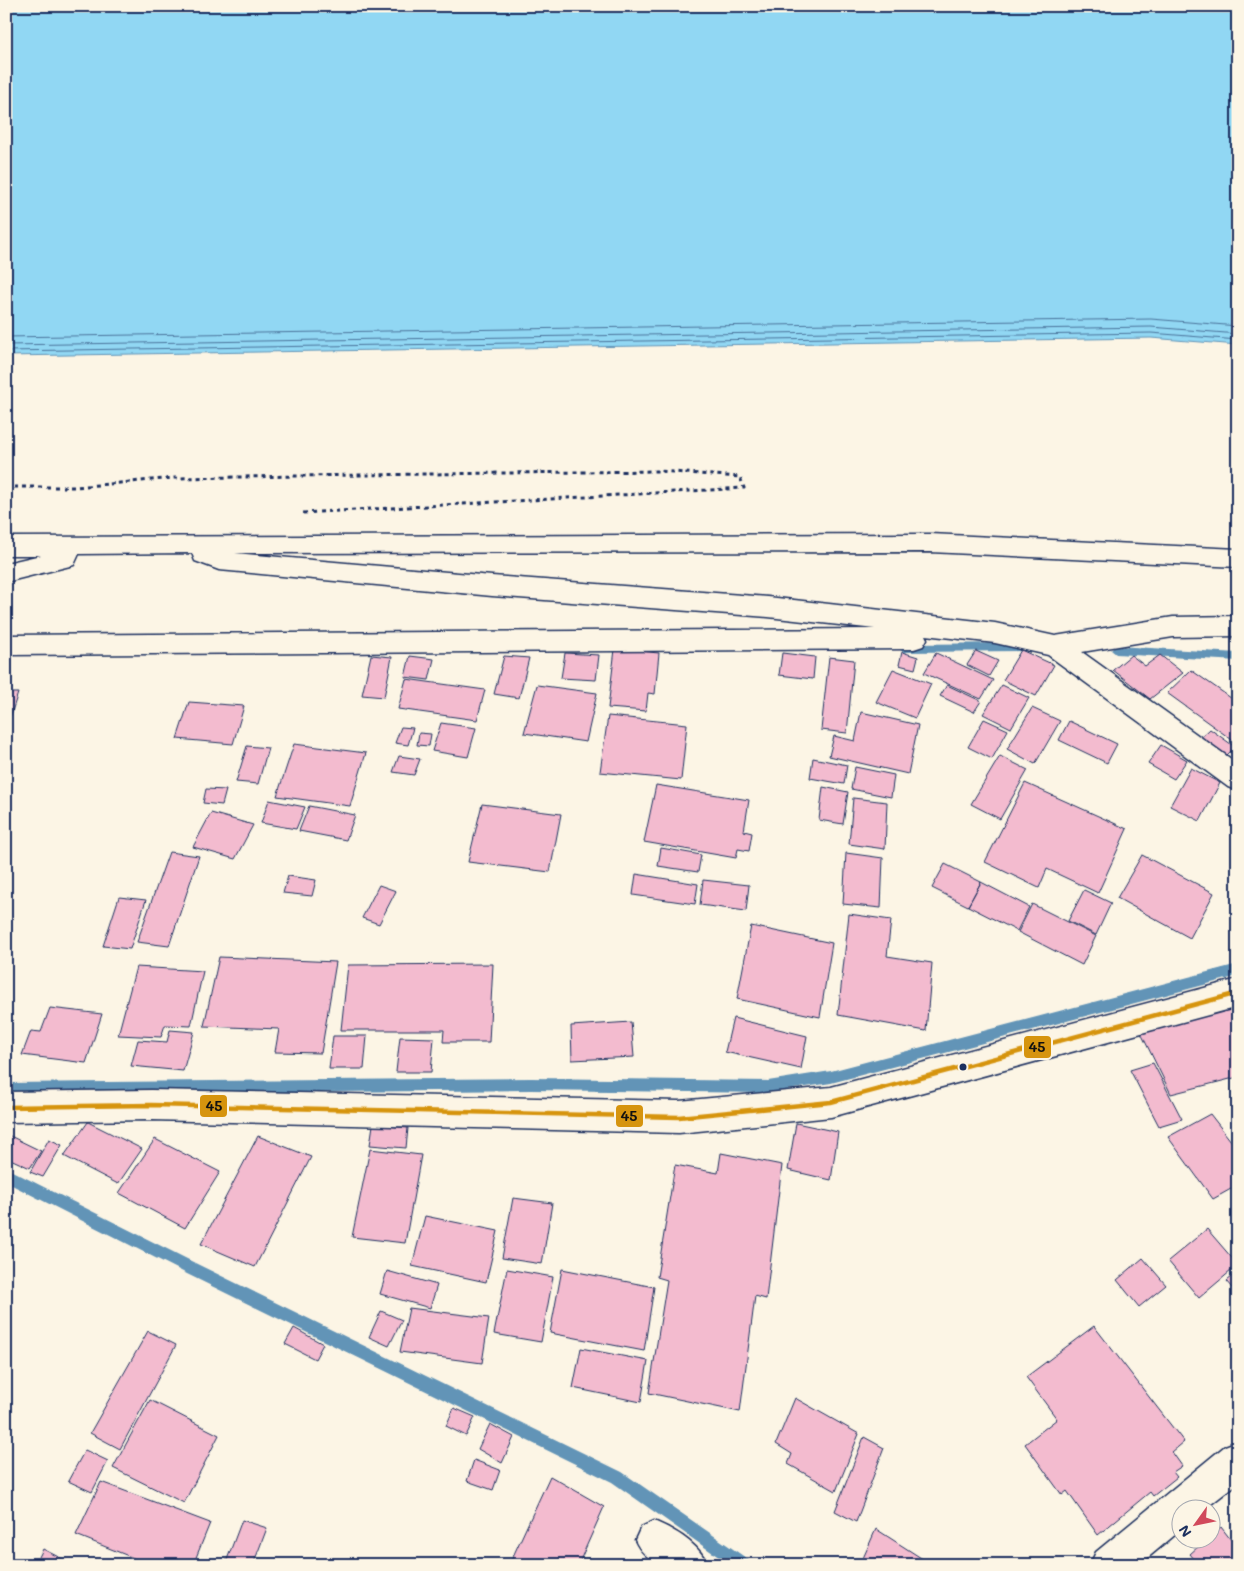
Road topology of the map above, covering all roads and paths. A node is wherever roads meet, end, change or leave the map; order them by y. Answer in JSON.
{"nodes":[{"id":1,"x":6,"y":487,"type":"edge"},
{"id":2,"x":299,"y":514,"type":"dead end"},
{"id":3,"x":181,"y":544,"type":"junction"},
{"id":4,"x":6,"y":546,"type":"edge"},
{"id":5,"x":70,"y":547,"type":"junction"},
{"id":6,"x":1238,"y":558,"type":"edge"},
{"id":7,"x":6,"y":573,"type":"edge"},
{"id":8,"x":1238,"y":626,"type":"edge"},
{"id":9,"x":995,"y":633,"type":"junction"},
{"id":10,"x":6,"y":645,"type":"edge"},
{"id":11,"x":1055,"y":646,"type":"junction"},
{"id":12,"x":1238,"y":779,"type":"edge"},
{"id":13,"x":1238,"y":993,"type":"edge"},
{"id":14,"x":6,"y":1107,"type":"edge"},
{"id":15,"x":1238,"y":1459,"type":"edge"},
{"id":16,"x":654,"y":1540,"type":"dead end"},
{"id":17,"x":689,"y":1565,"type":"edge"},
{"id":18,"x":1109,"y":1565,"type":"edge"}],
"edges":[{"from":1,"to":2,"type":"path"},
{"from":3,"to":5,"type":"street"},
{"from":3,"to":6,"type":"street"},
{"from":3,"to":9,"type":"street"},
{"from":4,"to":5,"type":"street"},
{"from":5,"to":7,"type":"street"},
{"from":8,"to":11,"type":"street"},
{"from":9,"to":10,"type":"street"},
{"from":9,"to":11,"type":"street"},
{"from":11,"to":12,"type":"street"},
{"from":13,"to":14,"type":"street"},
{"from":15,"to":18,"type":"street"},
{"from":16,"to":17,"type":"street"}]}
